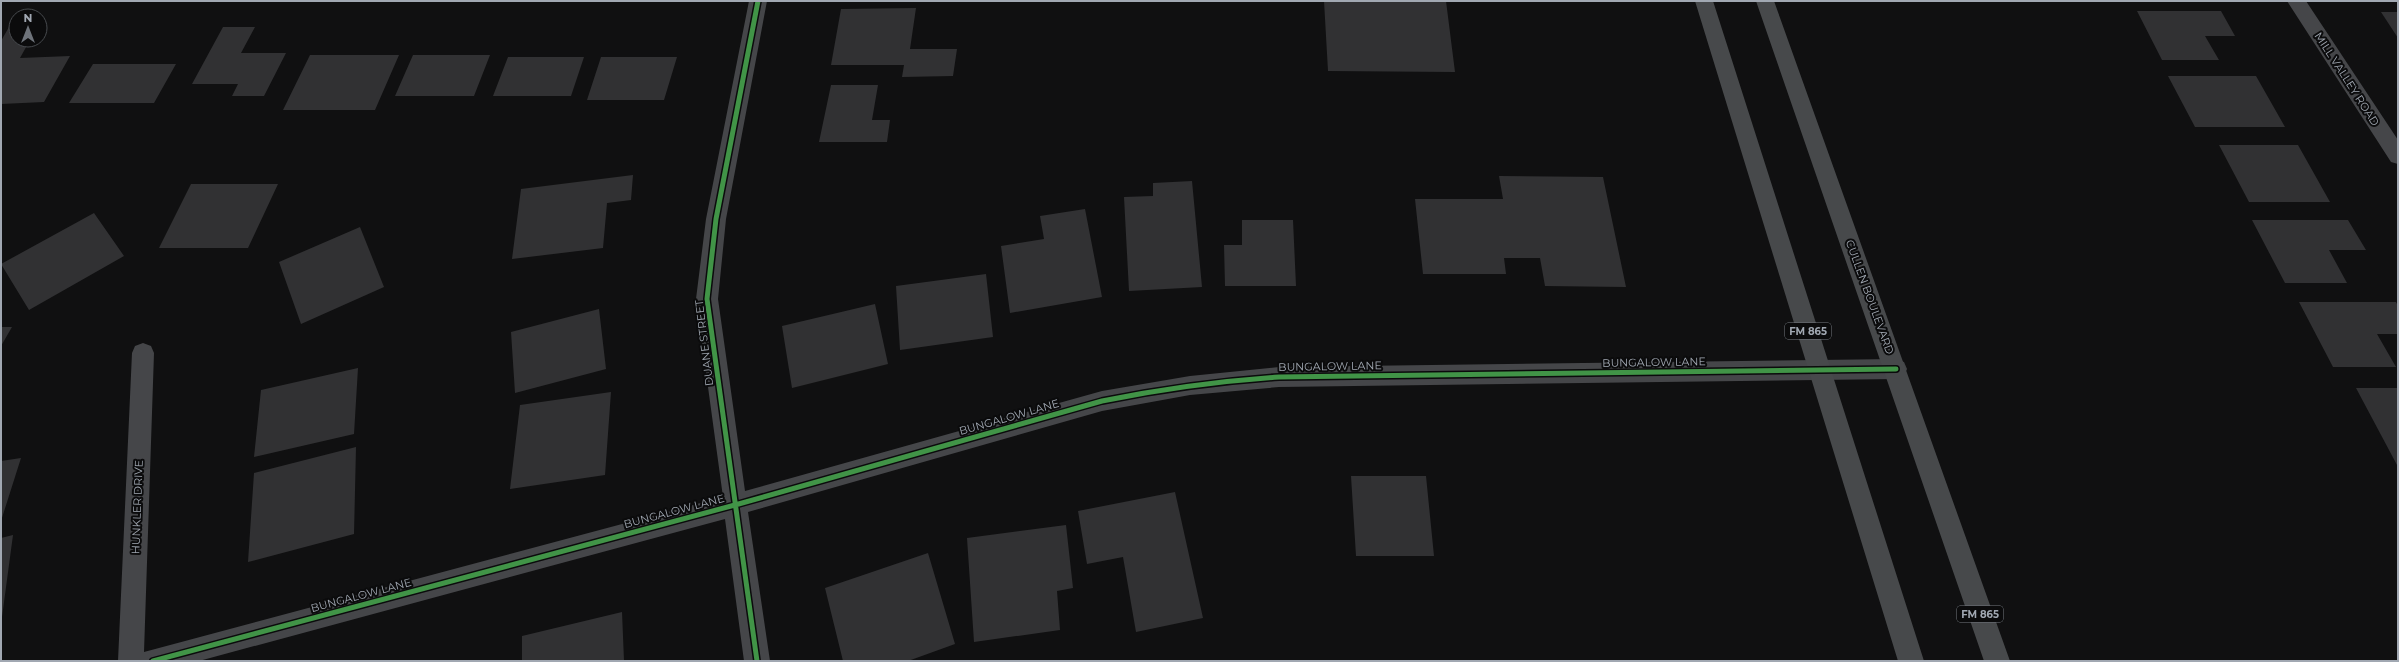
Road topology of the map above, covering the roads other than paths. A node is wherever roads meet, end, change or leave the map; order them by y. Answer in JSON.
{"nodes":[{"id":1,"x":758,"y":1,"type":"edge"},
{"id":2,"x":1704,"y":1,"type":"edge"},
{"id":3,"x":1765,"y":1,"type":"edge"},
{"id":4,"x":2296,"y":1,"type":"edge"},
{"id":5,"x":2398,"y":156,"type":"edge"},
{"id":6,"x":142,"y":353,"type":"dead end"},
{"id":7,"x":1896,"y":369,"type":"junction"},
{"id":8,"x":1820,"y":370,"type":"junction"},
{"id":9,"x":735,"y":505,"type":"junction"},
{"id":10,"x":132,"y":661,"type":"edge"},
{"id":11,"x":153,"y":661,"type":"edge"},
{"id":12,"x":757,"y":661,"type":"edge"},
{"id":13,"x":1911,"y":661,"type":"edge"},
{"id":14,"x":1996,"y":661,"type":"edge"}],
"edges":[{"from":1,"to":9,"type":"street","name":"DUANE STREET"},
{"from":2,"to":8,"type":"main road","number":"FM 865"},
{"from":3,"to":7,"type":"main road","name":"CULLEN BOULEVARD","number":"FM 865"},
{"from":4,"to":5,"type":"street","name":"MILL VALLEY ROAD"},
{"from":6,"to":10,"type":"street","name":"HUNKLER DRIVE"},
{"from":7,"to":8,"type":"street","name":"BUNGALOW LANE"},
{"from":7,"to":14,"type":"main road","name":"CULLEN BOULEVARD","number":"FM 865"},
{"from":8,"to":9,"type":"street","name":"BUNGALOW LANE"},
{"from":8,"to":13,"type":"main road","number":"FM 865"},
{"from":9,"to":11,"type":"street","name":"BUNGALOW LANE"},
{"from":9,"to":12,"type":"street","name":"DUANE STREET"}]}
